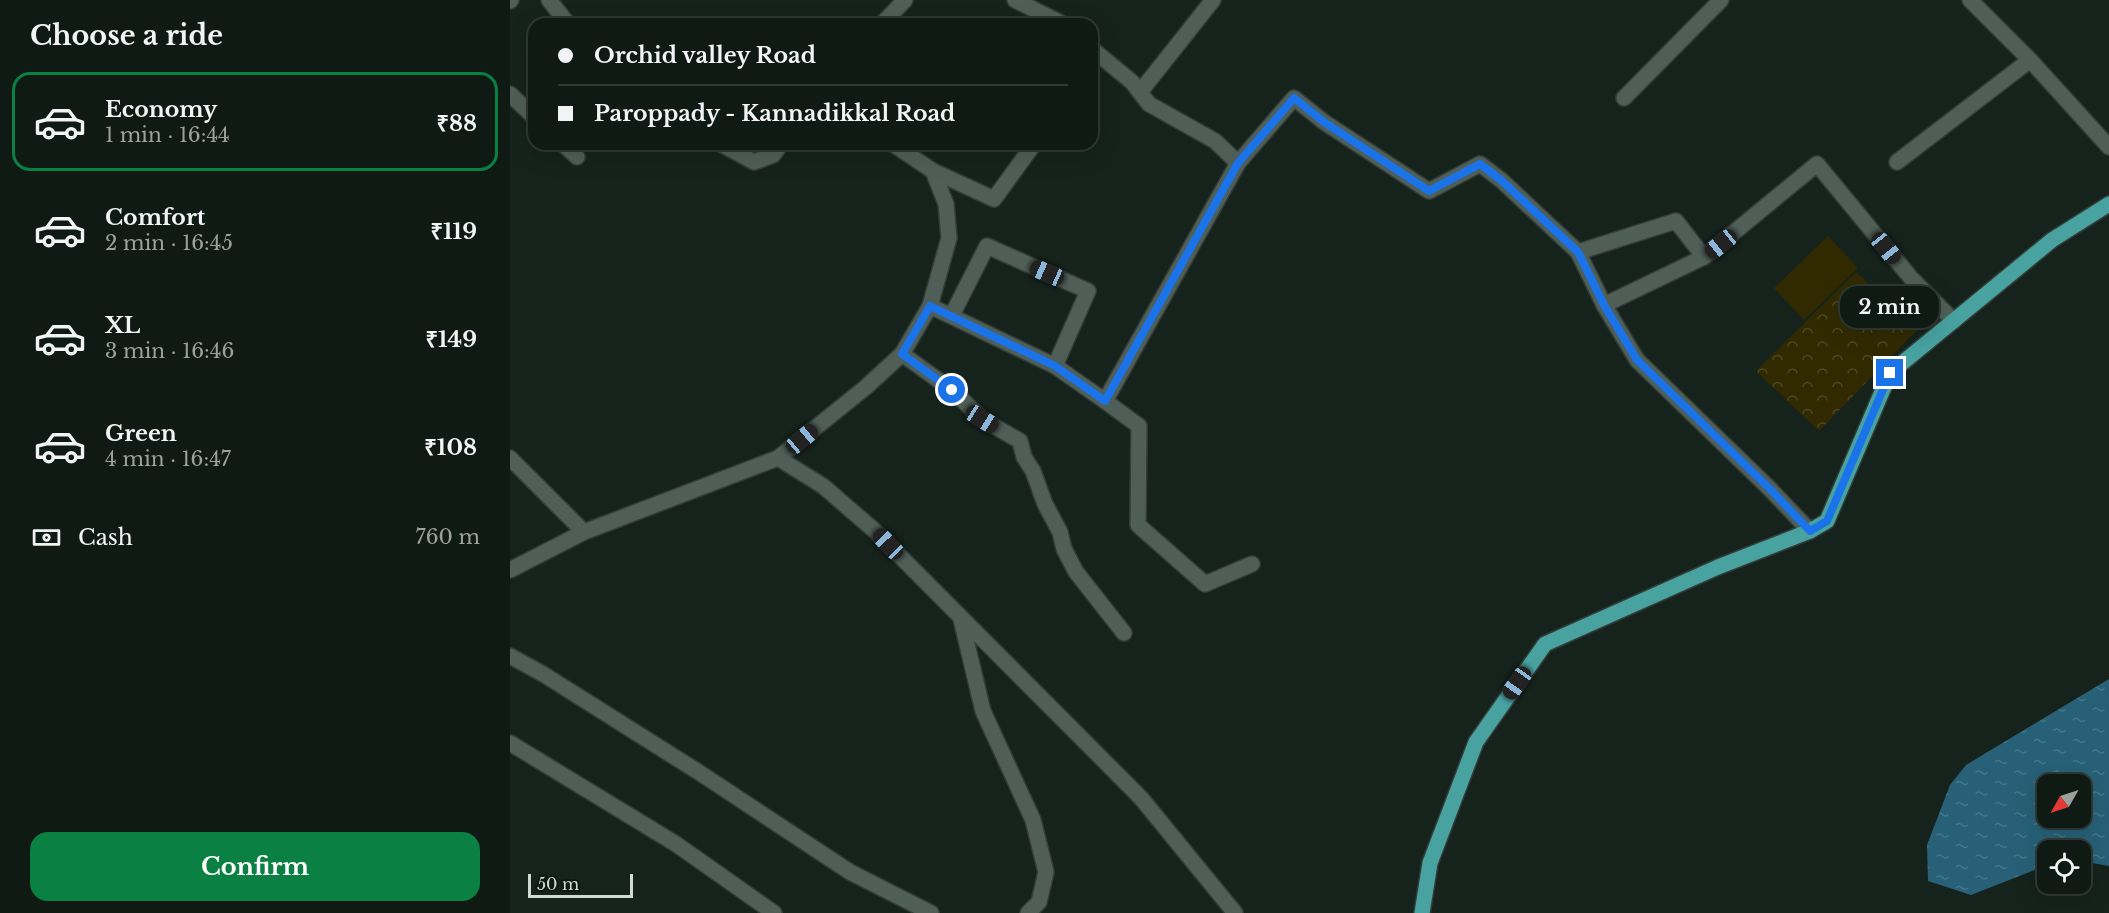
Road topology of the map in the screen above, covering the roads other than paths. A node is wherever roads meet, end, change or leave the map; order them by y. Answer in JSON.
{"nodes":[{"id":1,"x":549,"y":0,"type":"edge"},
{"id":2,"x":905,"y":0,"type":"edge"},
{"id":3,"x":1015,"y":0,"type":"edge"},
{"id":4,"x":1213,"y":0,"type":"edge"},
{"id":5,"x":1721,"y":0,"type":"edge"},
{"id":6,"x":1970,"y":0,"type":"edge"},
{"id":7,"x":563,"y":18,"type":"edge"},
{"id":8,"x":888,"y":18,"type":"edge"},
{"id":9,"x":1051,"y":18,"type":"edge"},
{"id":10,"x":1098,"y":59,"type":"edge"},
{"id":11,"x":2030,"y":60,"type":"junction"},
{"id":12,"x":1140,"y":92,"type":"junction"},
{"id":13,"x":510,"y":94,"type":"edge"},
{"id":14,"x":1624,"y":98,"type":"dead end"},
{"id":15,"x":528,"y":111,"type":"edge"},
{"id":16,"x":2109,"y":147,"type":"edge"},
{"id":17,"x":569,"y":150,"type":"edge"},
{"id":18,"x":732,"y":150,"type":"edge"},
{"id":19,"x":777,"y":150,"type":"edge"},
{"id":20,"x":902,"y":150,"type":"edge"},
{"id":21,"x":1030,"y":150,"type":"edge"},
{"id":22,"x":577,"y":157,"type":"dead end"},
{"id":23,"x":1897,"y":162,"type":"dead end"},
{"id":24,"x":1238,"y":163,"type":"junction"},
{"id":25,"x":933,"y":171,"type":"junction"},
{"id":26,"x":2109,"y":204,"type":"edge"},
{"id":27,"x":1578,"y":252,"type":"junction"},
{"id":28,"x":1704,"y":257,"type":"junction"},
{"id":29,"x":1604,"y":305,"type":"junction"},
{"id":30,"x":930,"y":306,"type":"junction"},
{"id":31,"x":952,"y":315,"type":"junction"},
{"id":32,"x":1954,"y":321,"type":"junction"},
{"id":33,"x":902,"y":354,"type":"junction"},
{"id":34,"x":1055,"y":366,"type":"junction"},
{"id":35,"x":1105,"y":401,"type":"junction"},
{"id":36,"x":510,"y":458,"type":"edge"},
{"id":37,"x":778,"y":458,"type":"junction"},
{"id":38,"x":1810,"y":531,"type":"junction"},
{"id":39,"x":584,"y":532,"type":"junction"},
{"id":40,"x":1252,"y":564,"type":"dead end"},
{"id":41,"x":510,"y":570,"type":"edge"},
{"id":42,"x":961,"y":619,"type":"junction"},
{"id":43,"x":1124,"y":633,"type":"dead end"},
{"id":44,"x":510,"y":656,"type":"edge"},
{"id":45,"x":510,"y":743,"type":"edge"},
{"id":46,"x":774,"y":913,"type":"edge"},
{"id":47,"x":931,"y":913,"type":"edge"},
{"id":48,"x":1028,"y":913,"type":"edge"},
{"id":49,"x":1235,"y":913,"type":"edge"},
{"id":50,"x":1422,"y":913,"type":"edge"}],
"edges":[{"from":1,"to":7,"type":"street"},
{"from":2,"to":8,"type":"street"},
{"from":3,"to":9,"type":"street"},
{"from":4,"to":12,"type":"street"},
{"from":5,"to":14,"type":"street"},
{"from":6,"to":11,"type":"street"},
{"from":10,"to":12,"type":"street"},
{"from":11,"to":16,"type":"street"},
{"from":11,"to":23,"type":"street"},
{"from":12,"to":24,"type":"street"},
{"from":13,"to":15,"type":"street"},
{"from":17,"to":22,"type":"street"},
{"from":18,"to":19,"type":"street"},
{"from":20,"to":25,"type":"street"},
{"from":21,"to":25,"type":"street"},
{"from":24,"to":27,"type":"street"},
{"from":24,"to":35,"type":"street"},
{"from":25,"to":30,"type":"street"},
{"from":26,"to":32,"type":"main road"},
{"from":27,"to":28,"type":"street"},
{"from":27,"to":29,"type":"street"},
{"from":28,"to":29,"type":"street"},
{"from":28,"to":32,"type":"street"},
{"from":29,"to":38,"type":"street"},
{"from":30,"to":31,"type":"street"},
{"from":30,"to":33,"type":"street"},
{"from":31,"to":34,"type":"street"},
{"from":31,"to":34,"type":"street"},
{"from":32,"to":38,"type":"main road"},
{"from":33,"to":37,"type":"street"},
{"from":33,"to":43,"type":"street"},
{"from":34,"to":35,"type":"street"},
{"from":35,"to":40,"type":"street"},
{"from":36,"to":39,"type":"street"},
{"from":37,"to":39,"type":"street"},
{"from":37,"to":42,"type":"street"},
{"from":38,"to":50,"type":"main road"},
{"from":39,"to":41,"type":"street"},
{"from":42,"to":48,"type":"street"},
{"from":42,"to":49,"type":"street"},
{"from":44,"to":47,"type":"street"},
{"from":45,"to":46,"type":"street"}]}
